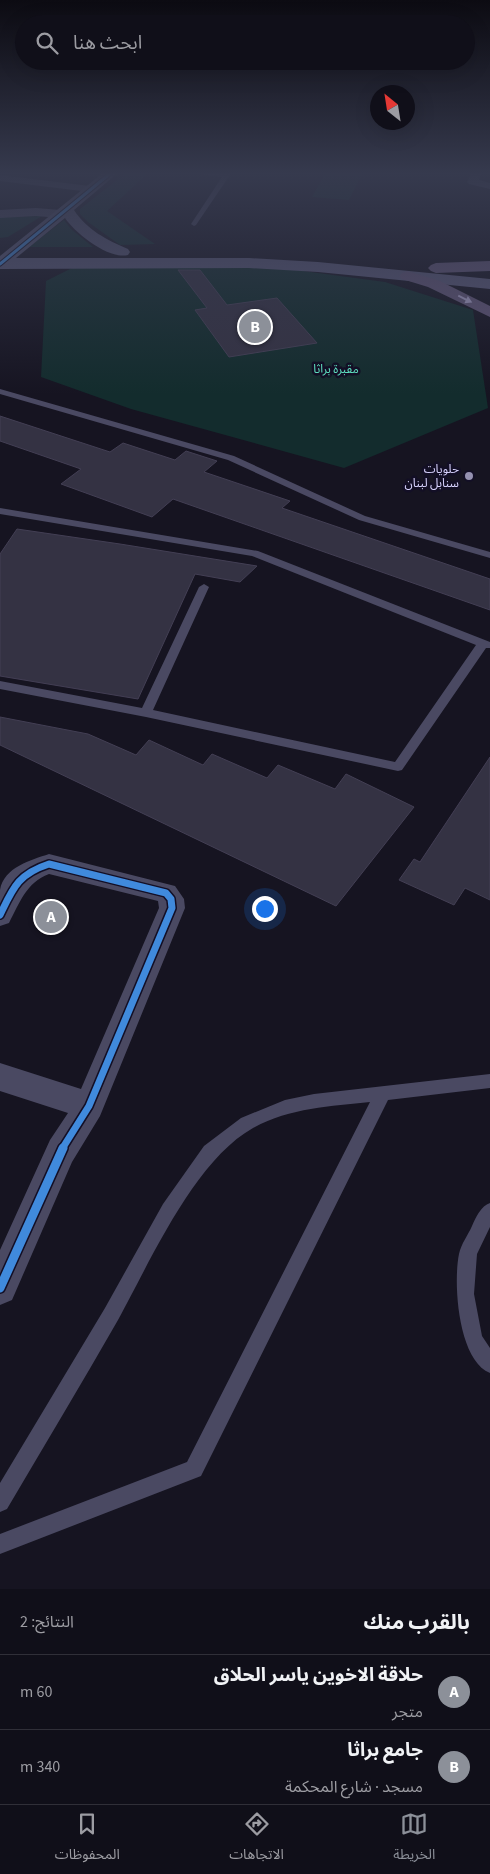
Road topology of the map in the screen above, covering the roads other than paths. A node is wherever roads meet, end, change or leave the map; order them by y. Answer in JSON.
{"nodes":[{"id":1,"x":109,"y":246,"type":"edge"},
{"id":2,"x":6,"y":252,"type":"edge"},
{"id":3,"x":123,"y":252,"type":"junction"},
{"id":4,"x":0,"y":263,"type":"edge"},
{"id":5,"x":57,"y":263,"type":"junction"},
{"id":6,"x":490,"y":266,"type":"edge"},
{"id":7,"x":436,"y":268,"type":"junction"},
{"id":8,"x":490,"y":274,"type":"edge"},
{"id":9,"x":407,"y":276,"type":"junction"},
{"id":10,"x":6,"y":278,"type":"dead end"},
{"id":11,"x":490,"y":284,"type":"edge"},
{"id":12,"x":490,"y":312,"type":"edge"},
{"id":13,"x":0,"y":391,"type":"edge"},
{"id":14,"x":0,"y":511,"type":"edge"},
{"id":15,"x":490,"y":555,"type":"edge"},
{"id":16,"x":204,"y":587,"type":"dead end"},
{"id":17,"x":486,"y":645,"type":"edge"},
{"id":18,"x":0,"y":685,"type":"edge"},
{"id":19,"x":146,"y":713,"type":"junction"},
{"id":20,"x":10,"y":877,"type":"edge"},
{"id":21,"x":0,"y":915,"type":"edge"},
{"id":22,"x":0,"y":1077,"type":"edge"},
{"id":23,"x":490,"y":1081,"type":"edge"},
{"id":24,"x":383,"y":1093,"type":"junction"},
{"id":25,"x":89,"y":1106,"type":"junction"},
{"id":26,"x":490,"y":1211,"type":"edge"},
{"id":27,"x":0,"y":1288,"type":"edge"},
{"id":28,"x":490,"y":1364,"type":"edge"},
{"id":29,"x":0,"y":1502,"type":"edge"},
{"id":30,"x":0,"y":1544,"type":"edge"}],
"edges":[{"from":1,"to":3,"type":"main road"},
{"from":2,"to":3,"type":"main road"},
{"from":2,"to":4,"type":"main road"},
{"from":3,"to":7,"type":"main road"},
{"from":4,"to":5,"type":"main road"},
{"from":5,"to":9,"type":"main road"},
{"from":5,"to":10,"type":"main road"},
{"from":6,"to":7,"type":"main road"},
{"from":7,"to":8,"type":"main road"},
{"from":9,"to":11,"type":"main road"},
{"from":9,"to":12,"type":"main road","one_way":true},
{"from":13,"to":15,"type":"lane"},
{"from":14,"to":17,"type":"lane"},
{"from":16,"to":19,"type":"lane"},
{"from":17,"to":19,"type":"lane"},
{"from":18,"to":19,"type":"lane"},
{"from":20,"to":21,"type":"street"},
{"from":20,"to":25,"type":"street"},
{"from":22,"to":25,"type":"street"},
{"from":23,"to":24,"type":"lane"},
{"from":24,"to":29,"type":"lane"},
{"from":24,"to":30,"type":"lane"},
{"from":25,"to":27,"type":"street"},
{"from":26,"to":28,"type":"lane"}]}
